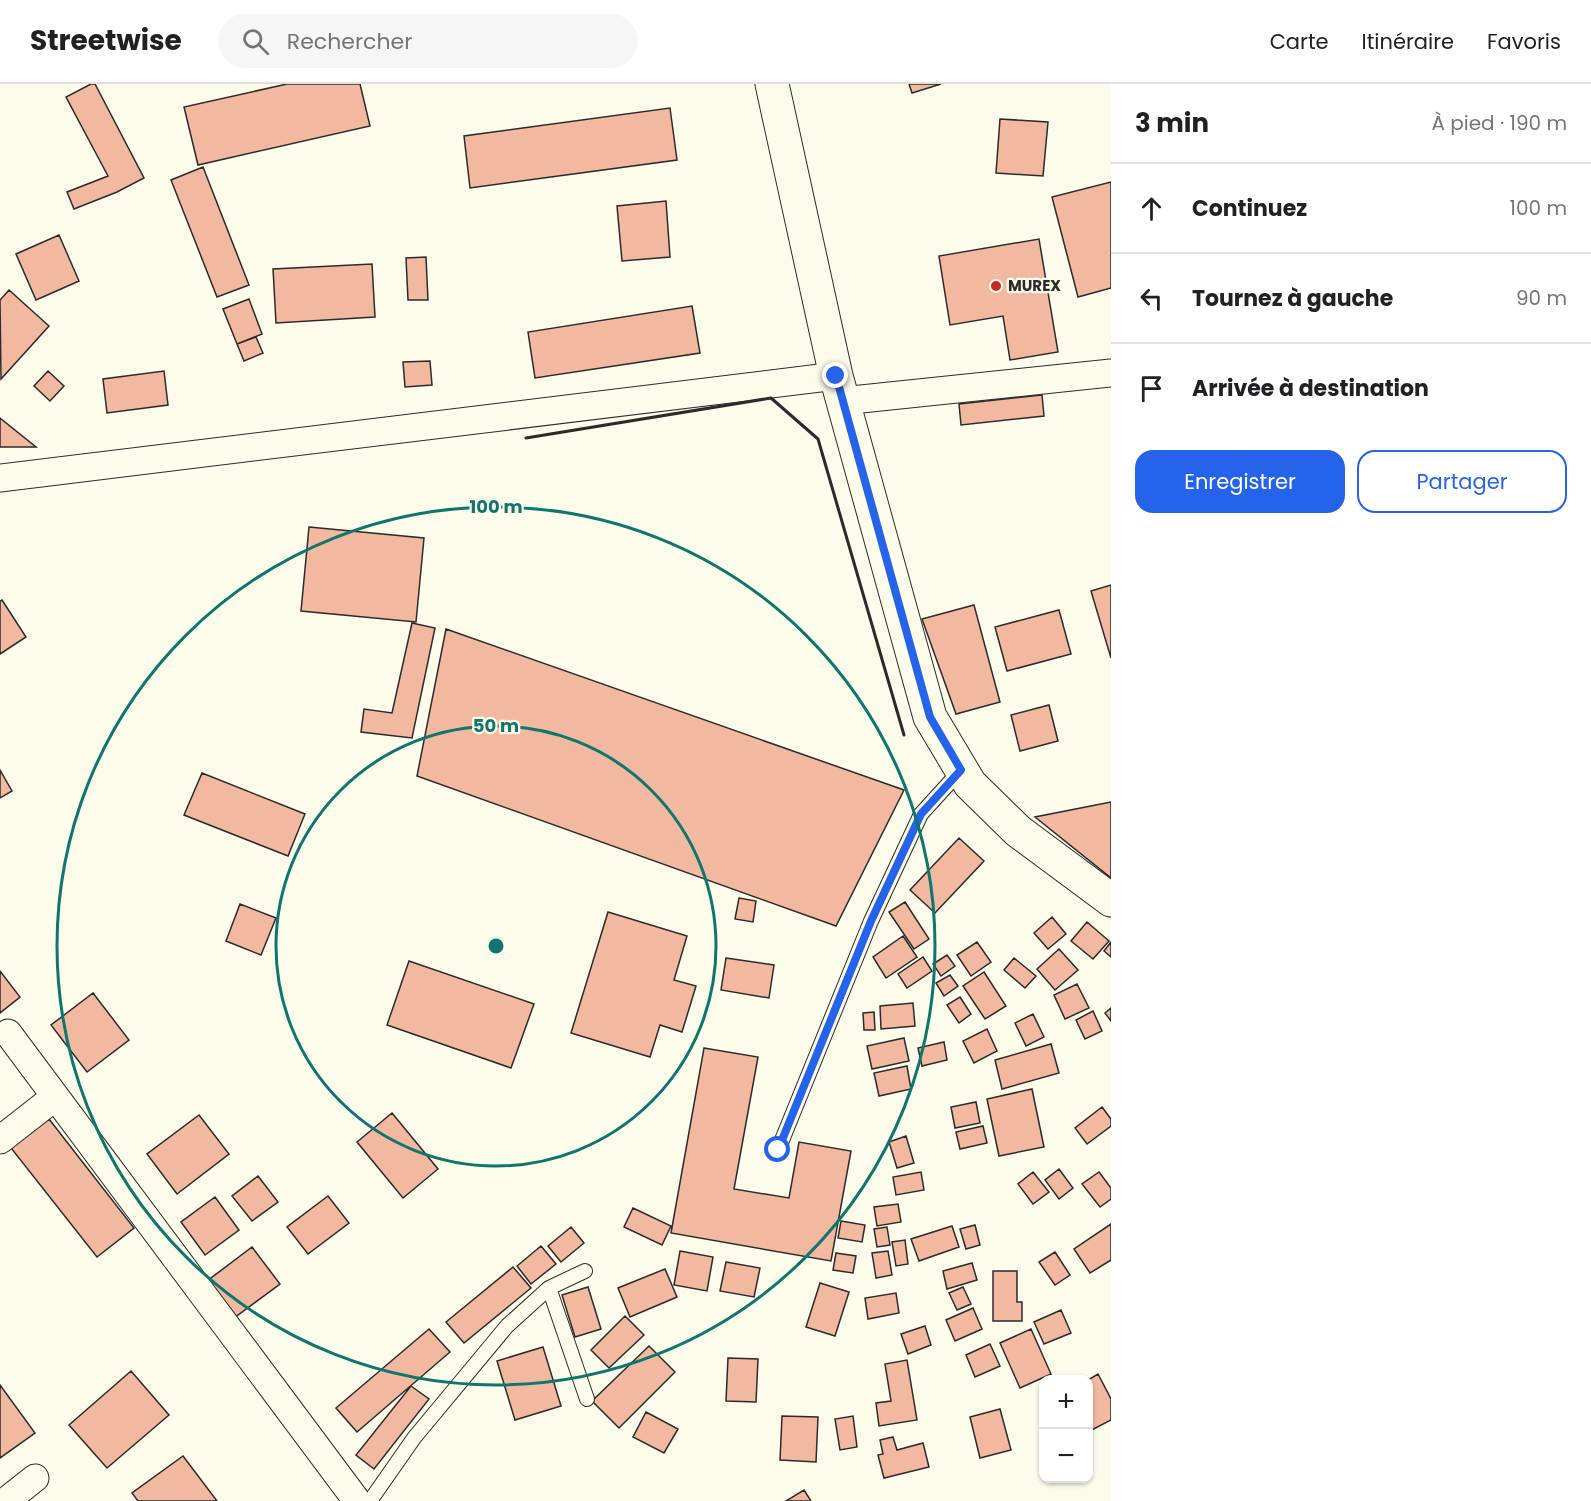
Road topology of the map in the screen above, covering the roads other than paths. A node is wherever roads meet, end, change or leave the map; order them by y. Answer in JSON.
{"nodes":[{"id":1,"x":772,"y":84,"type":"edge"},
{"id":2,"x":1111,"y":373,"type":"edge"},
{"id":3,"x":839,"y":388,"type":"junction"},
{"id":4,"x":0,"y":478,"type":"edge"},
{"id":5,"x":961,"y":770,"type":"junction"},
{"id":6,"x":1111,"y":900,"type":"edge"},
{"id":7,"x":8,"y":1033,"type":"dead end"},
{"id":8,"x":55,"y":1097,"type":"junction"},
{"id":9,"x":0,"y":1140,"type":"edge"},
{"id":10,"x":778,"y":1150,"type":"dead end"},
{"id":11,"x":585,"y":1271,"type":"dead end"},
{"id":12,"x":549,"y":1288,"type":"junction"},
{"id":13,"x":587,"y":1398,"type":"dead end"},
{"id":14,"x":35,"y":1478,"type":"dead end"},
{"id":15,"x":6,"y":1501,"type":"edge"},
{"id":16,"x":357,"y":1501,"type":"edge"},
{"id":17,"x":370,"y":1501,"type":"edge"}],
"edges":[{"from":1,"to":3,"type":"street"},
{"from":2,"to":3,"type":"street"},
{"from":3,"to":4,"type":"street"},
{"from":3,"to":5,"type":"street"},
{"from":5,"to":6,"type":"street"},
{"from":5,"to":10,"type":"lane"},
{"from":7,"to":8,"type":"street"},
{"from":8,"to":9,"type":"street"},
{"from":8,"to":16,"type":"street"},
{"from":11,"to":12,"type":"lane"},
{"from":12,"to":13,"type":"lane"},
{"from":12,"to":17,"type":"lane"},
{"from":14,"to":15,"type":"street"}]}
